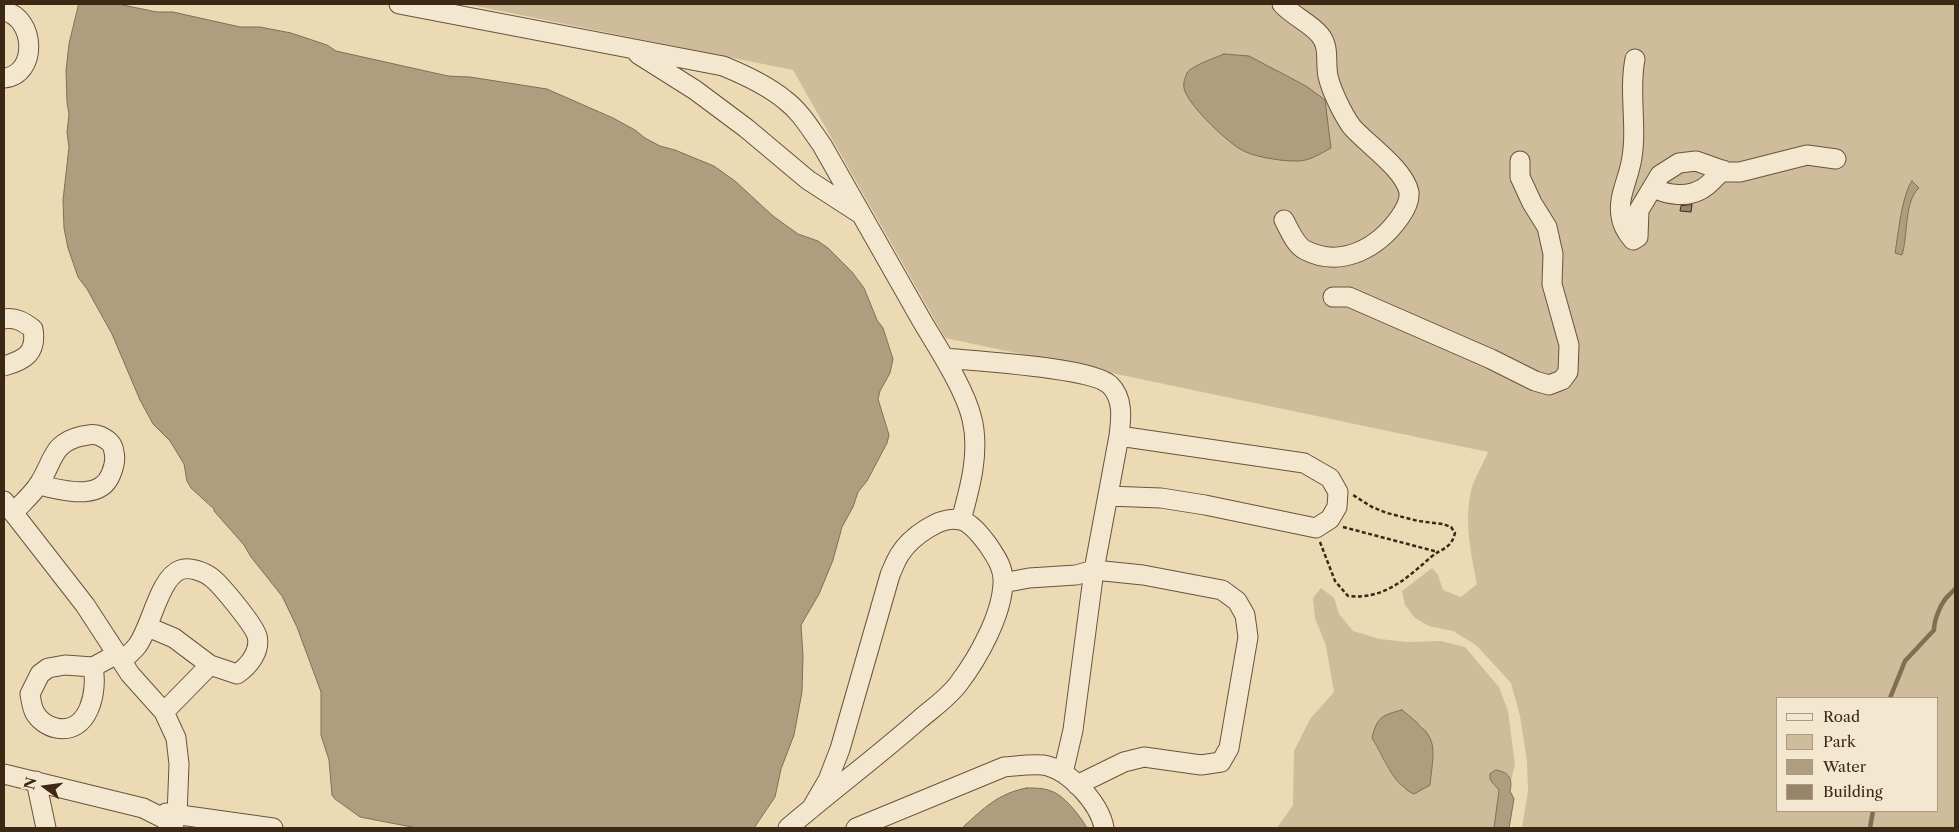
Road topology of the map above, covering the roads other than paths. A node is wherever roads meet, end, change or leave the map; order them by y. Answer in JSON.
{"nodes":[{"id":1,"x":399,"y":4,"type":"edge"},
{"id":2,"x":1282,"y":4,"type":"edge"},
{"id":3,"x":4,"y":11,"type":"edge"},
{"id":4,"x":628,"y":48,"type":"junction"},
{"id":5,"x":1635,"y":59,"type":"dead end"},
{"id":6,"x":4,"y":78,"type":"edge"},
{"id":7,"x":1836,"y":159,"type":"dead end"},
{"id":8,"x":1520,"y":161,"type":"dead end"},
{"id":9,"x":1723,"y":170,"type":"junction"},
{"id":10,"x":1653,"y":188,"type":"junction"},
{"id":11,"x":860,"y":213,"type":"junction"},
{"id":12,"x":1284,"y":220,"type":"dead end"},
{"id":13,"x":1333,"y":297,"type":"dead end"},
{"id":14,"x":4,"y":319,"type":"edge"},
{"id":15,"x":944,"y":358,"type":"junction"},
{"id":16,"x":4,"y":366,"type":"edge"},
{"id":17,"x":1119,"y":436,"type":"junction"},
{"id":18,"x":38,"y":485,"type":"dead end"},
{"id":19,"x":1108,"y":496,"type":"junction"},
{"id":20,"x":8,"y":507,"type":"edge"},
{"id":21,"x":961,"y":520,"type":"junction"},
{"id":22,"x":1094,"y":570,"type":"junction"},
{"id":23,"x":1003,"y":582,"type":"junction"},
{"id":24,"x":148,"y":627,"type":"junction"},
{"id":25,"x":117,"y":654,"type":"junction"},
{"id":26,"x":210,"y":665,"type":"junction"},
{"id":27,"x":93,"y":667,"type":"dead end"},
{"id":28,"x":164,"y":712,"type":"junction"},
{"id":29,"x":4,"y":774,"type":"edge"},
{"id":30,"x":1070,"y":779,"type":"junction"},
{"id":31,"x":36,"y":781,"type":"junction"},
{"id":32,"x":811,"y":808,"type":"junction"},
{"id":33,"x":175,"y":822,"type":"edge"},
{"id":34,"x":46,"y":827,"type":"edge"},
{"id":35,"x":273,"y":828,"type":"edge"},
{"id":36,"x":788,"y":828,"type":"edge"},
{"id":37,"x":856,"y":828,"type":"edge"},
{"id":38,"x":1104,"y":828,"type":"edge"}],
"edges":[{"from":1,"to":4,"type":"street"},
{"from":2,"to":12,"type":"street"},
{"from":3,"to":6,"type":"street"},
{"from":4,"to":11,"type":"street"},
{"from":4,"to":11,"type":"street"},
{"from":5,"to":10,"type":"street"},
{"from":7,"to":9,"type":"street"},
{"from":8,"to":13,"type":"street"},
{"from":9,"to":10,"type":"street"},
{"from":9,"to":10,"type":"street"},
{"from":11,"to":15,"type":"street"},
{"from":14,"to":16,"type":"street"},
{"from":15,"to":17,"type":"street"},
{"from":15,"to":21,"type":"street"},
{"from":17,"to":19,"type":"street"},
{"from":17,"to":19,"type":"street"},
{"from":18,"to":20,"type":"street"},
{"from":19,"to":22,"type":"street"},
{"from":20,"to":25,"type":"street"},
{"from":21,"to":23,"type":"street"},
{"from":21,"to":32,"type":"street"},
{"from":22,"to":23,"type":"street"},
{"from":22,"to":30,"type":"street"},
{"from":22,"to":30,"type":"street"},
{"from":23,"to":32,"type":"street"},
{"from":24,"to":25,"type":"street"},
{"from":24,"to":26,"type":"street"},
{"from":24,"to":26,"type":"street"},
{"from":25,"to":27,"type":"street"},
{"from":25,"to":28,"type":"street"},
{"from":26,"to":28,"type":"street"},
{"from":28,"to":33,"type":"street"},
{"from":29,"to":31,"type":"street"},
{"from":30,"to":37,"type":"street"},
{"from":30,"to":38,"type":"street"},
{"from":31,"to":33,"type":"street"},
{"from":31,"to":34,"type":"street"},
{"from":32,"to":36,"type":"street"},
{"from":33,"to":35,"type":"street"}]}
